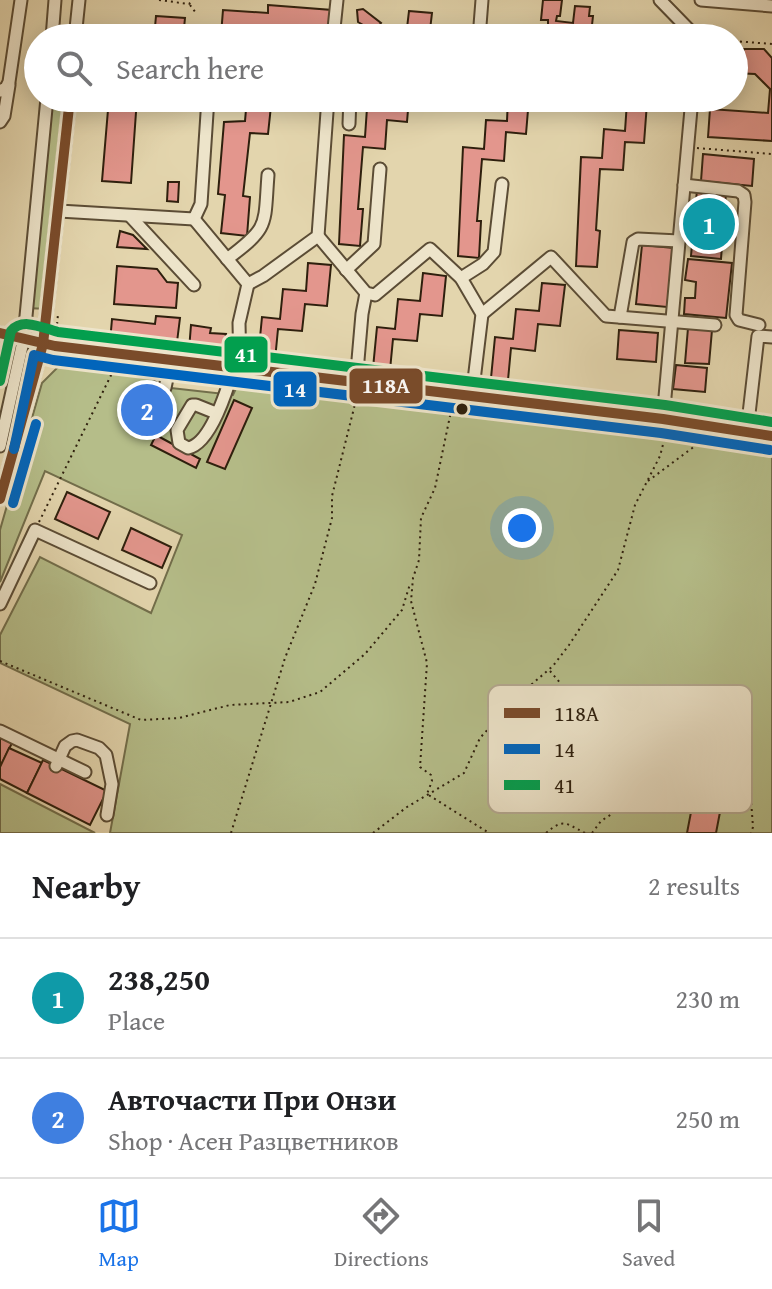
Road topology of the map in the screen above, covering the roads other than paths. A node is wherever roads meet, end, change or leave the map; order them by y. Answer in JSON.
{"nodes":[{"id":1,"x":21,"y":0,"type":"edge"},
{"id":2,"x":55,"y":0,"type":"edge"},
{"id":3,"x":79,"y":0,"type":"edge"},
{"id":4,"x":337,"y":0,"type":"edge"},
{"id":5,"x":482,"y":0,"type":"edge"},
{"id":6,"x":660,"y":0,"type":"edge"},
{"id":7,"x":701,"y":0,"type":"edge"},
{"id":8,"x":772,"y":6,"type":"edge"},
{"id":9,"x":53,"y":24,"type":"edge"},
{"id":10,"x":76,"y":24,"type":"edge"},
{"id":11,"x":334,"y":24,"type":"edge"},
{"id":12,"x":480,"y":24,"type":"edge"},
{"id":13,"x":683,"y":24,"type":"edge"},
{"id":14,"x":5,"y":87,"type":"edge"},
{"id":15,"x":46,"y":112,"type":"edge"},
{"id":16,"x":69,"y":112,"type":"edge"},
{"id":17,"x":207,"y":112,"type":"edge"},
{"id":18,"x":327,"y":112,"type":"edge"},
{"id":19,"x":349,"y":112,"type":"edge"},
{"id":20,"x":691,"y":112,"type":"edge"},
{"id":21,"x":0,"y":122,"type":"edge"},
{"id":22,"x":349,"y":124,"type":"dead end"},
{"id":23,"x":380,"y":169,"type":"dead end"},
{"id":24,"x":268,"y":175,"type":"dead end"},
{"id":25,"x":502,"y":184,"type":"dead end"},
{"id":26,"x":684,"y":185,"type":"junction"},
{"id":27,"x":59,"y":211,"type":"junction"},
{"id":28,"x":130,"y":216,"type":"junction"},
{"id":29,"x":194,"y":219,"type":"junction"},
{"id":30,"x":318,"y":236,"type":"junction"},
{"id":31,"x":679,"y":241,"type":"junction"},
{"id":32,"x":227,"y":259,"type":"junction"},
{"id":33,"x":346,"y":270,"type":"junction"},
{"id":34,"x":461,"y":278,"type":"junction"},
{"id":35,"x":248,"y":284,"type":"junction"},
{"id":36,"x":194,"y":285,"type":"dead end"},
{"id":37,"x":366,"y":293,"type":"junction"},
{"id":38,"x":482,"y":314,"type":"junction"},
{"id":39,"x":620,"y":317,"type":"junction"},
{"id":40,"x":672,"y":323,"type":"junction"},
{"id":41,"x":715,"y":325,"type":"dead end"},
{"id":42,"x":759,"y":325,"type":"dead end"},
{"id":43,"x":2,"y":334,"type":"edge"},
{"id":44,"x":24,"y":337,"type":"junction"},
{"id":45,"x":772,"y":337,"type":"edge"},
{"id":46,"x":43,"y":344,"type":"junction"},
{"id":47,"x":171,"y":359,"type":"junction"},
{"id":48,"x":237,"y":367,"type":"junction"},
{"id":49,"x":356,"y":383,"type":"junction"},
{"id":50,"x":165,"y":388,"type":"dead end"},
{"id":51,"x":472,"y":397,"type":"junction"},
{"id":52,"x":216,"y":413,"type":"dead end"},
{"id":53,"x":667,"y":420,"type":"junction"},
{"id":54,"x":747,"y":431,"type":"junction"},
{"id":55,"x":772,"y":436,"type":"edge"},
{"id":56,"x":0,"y":446,"type":"edge"},
{"id":57,"x":0,"y":499,"type":"edge"},
{"id":58,"x":150,"y":583,"type":"dead end"},
{"id":59,"x":0,"y":604,"type":"edge"},
{"id":60,"x":0,"y":731,"type":"edge"},
{"id":61,"x":58,"y":763,"type":"junction"},
{"id":62,"x":85,"y":772,"type":"dead end"},
{"id":63,"x":107,"y":815,"type":"dead end"}],
"edges":[{"from":1,"to":14,"type":"street"},
{"from":2,"to":9,"type":"street"},
{"from":3,"to":10,"type":"street"},
{"from":4,"to":11,"type":"street"},
{"from":5,"to":12,"type":"street"},
{"from":6,"to":13,"type":"street"},
{"from":7,"to":8,"type":"street"},
{"from":14,"to":21,"type":"street"},
{"from":15,"to":44,"type":"street"},
{"from":16,"to":27,"type":"street"},
{"from":17,"to":29,"type":"street"},
{"from":18,"to":30,"type":"street"},
{"from":19,"to":22,"type":"street"},
{"from":20,"to":26,"type":"street"},
{"from":23,"to":33,"type":"street"},
{"from":24,"to":32,"type":"street"},
{"from":25,"to":34,"type":"street"},
{"from":26,"to":31,"type":"street"},
{"from":26,"to":42,"type":"street"},
{"from":27,"to":28,"type":"street"},
{"from":27,"to":46,"type":"street"},
{"from":28,"to":29,"type":"street"},
{"from":28,"to":36,"type":"street"},
{"from":29,"to":32,"type":"street"},
{"from":30,"to":33,"type":"street"},
{"from":30,"to":35,"type":"street"},
{"from":31,"to":39,"type":"street"},
{"from":31,"to":40,"type":"street"},
{"from":32,"to":35,"type":"street"},
{"from":33,"to":37,"type":"street"},
{"from":34,"to":37,"type":"street"},
{"from":34,"to":38,"type":"street"},
{"from":35,"to":48,"type":"street"},
{"from":37,"to":49,"type":"street"},
{"from":38,"to":39,"type":"street"},
{"from":38,"to":51,"type":"street"},
{"from":39,"to":40,"type":"street"},
{"from":40,"to":41,"type":"street"},
{"from":40,"to":53,"type":"street"},
{"from":43,"to":44,"type":"street"},
{"from":44,"to":46,"type":"street"},
{"from":44,"to":56,"type":"street"},
{"from":45,"to":54,"type":"street"},
{"from":46,"to":47,"type":"street"},
{"from":46,"to":57,"type":"street"},
{"from":47,"to":48,"type":"street"},
{"from":47,"to":50,"type":"street"},
{"from":48,"to":49,"type":"street"},
{"from":48,"to":52,"type":"street"},
{"from":49,"to":51,"type":"street"},
{"from":51,"to":53,"type":"street"},
{"from":53,"to":54,"type":"street"},
{"from":54,"to":55,"type":"street"},
{"from":58,"to":59,"type":"street"},
{"from":60,"to":61,"type":"street"},
{"from":61,"to":62,"type":"street"},
{"from":61,"to":63,"type":"street"}]}
